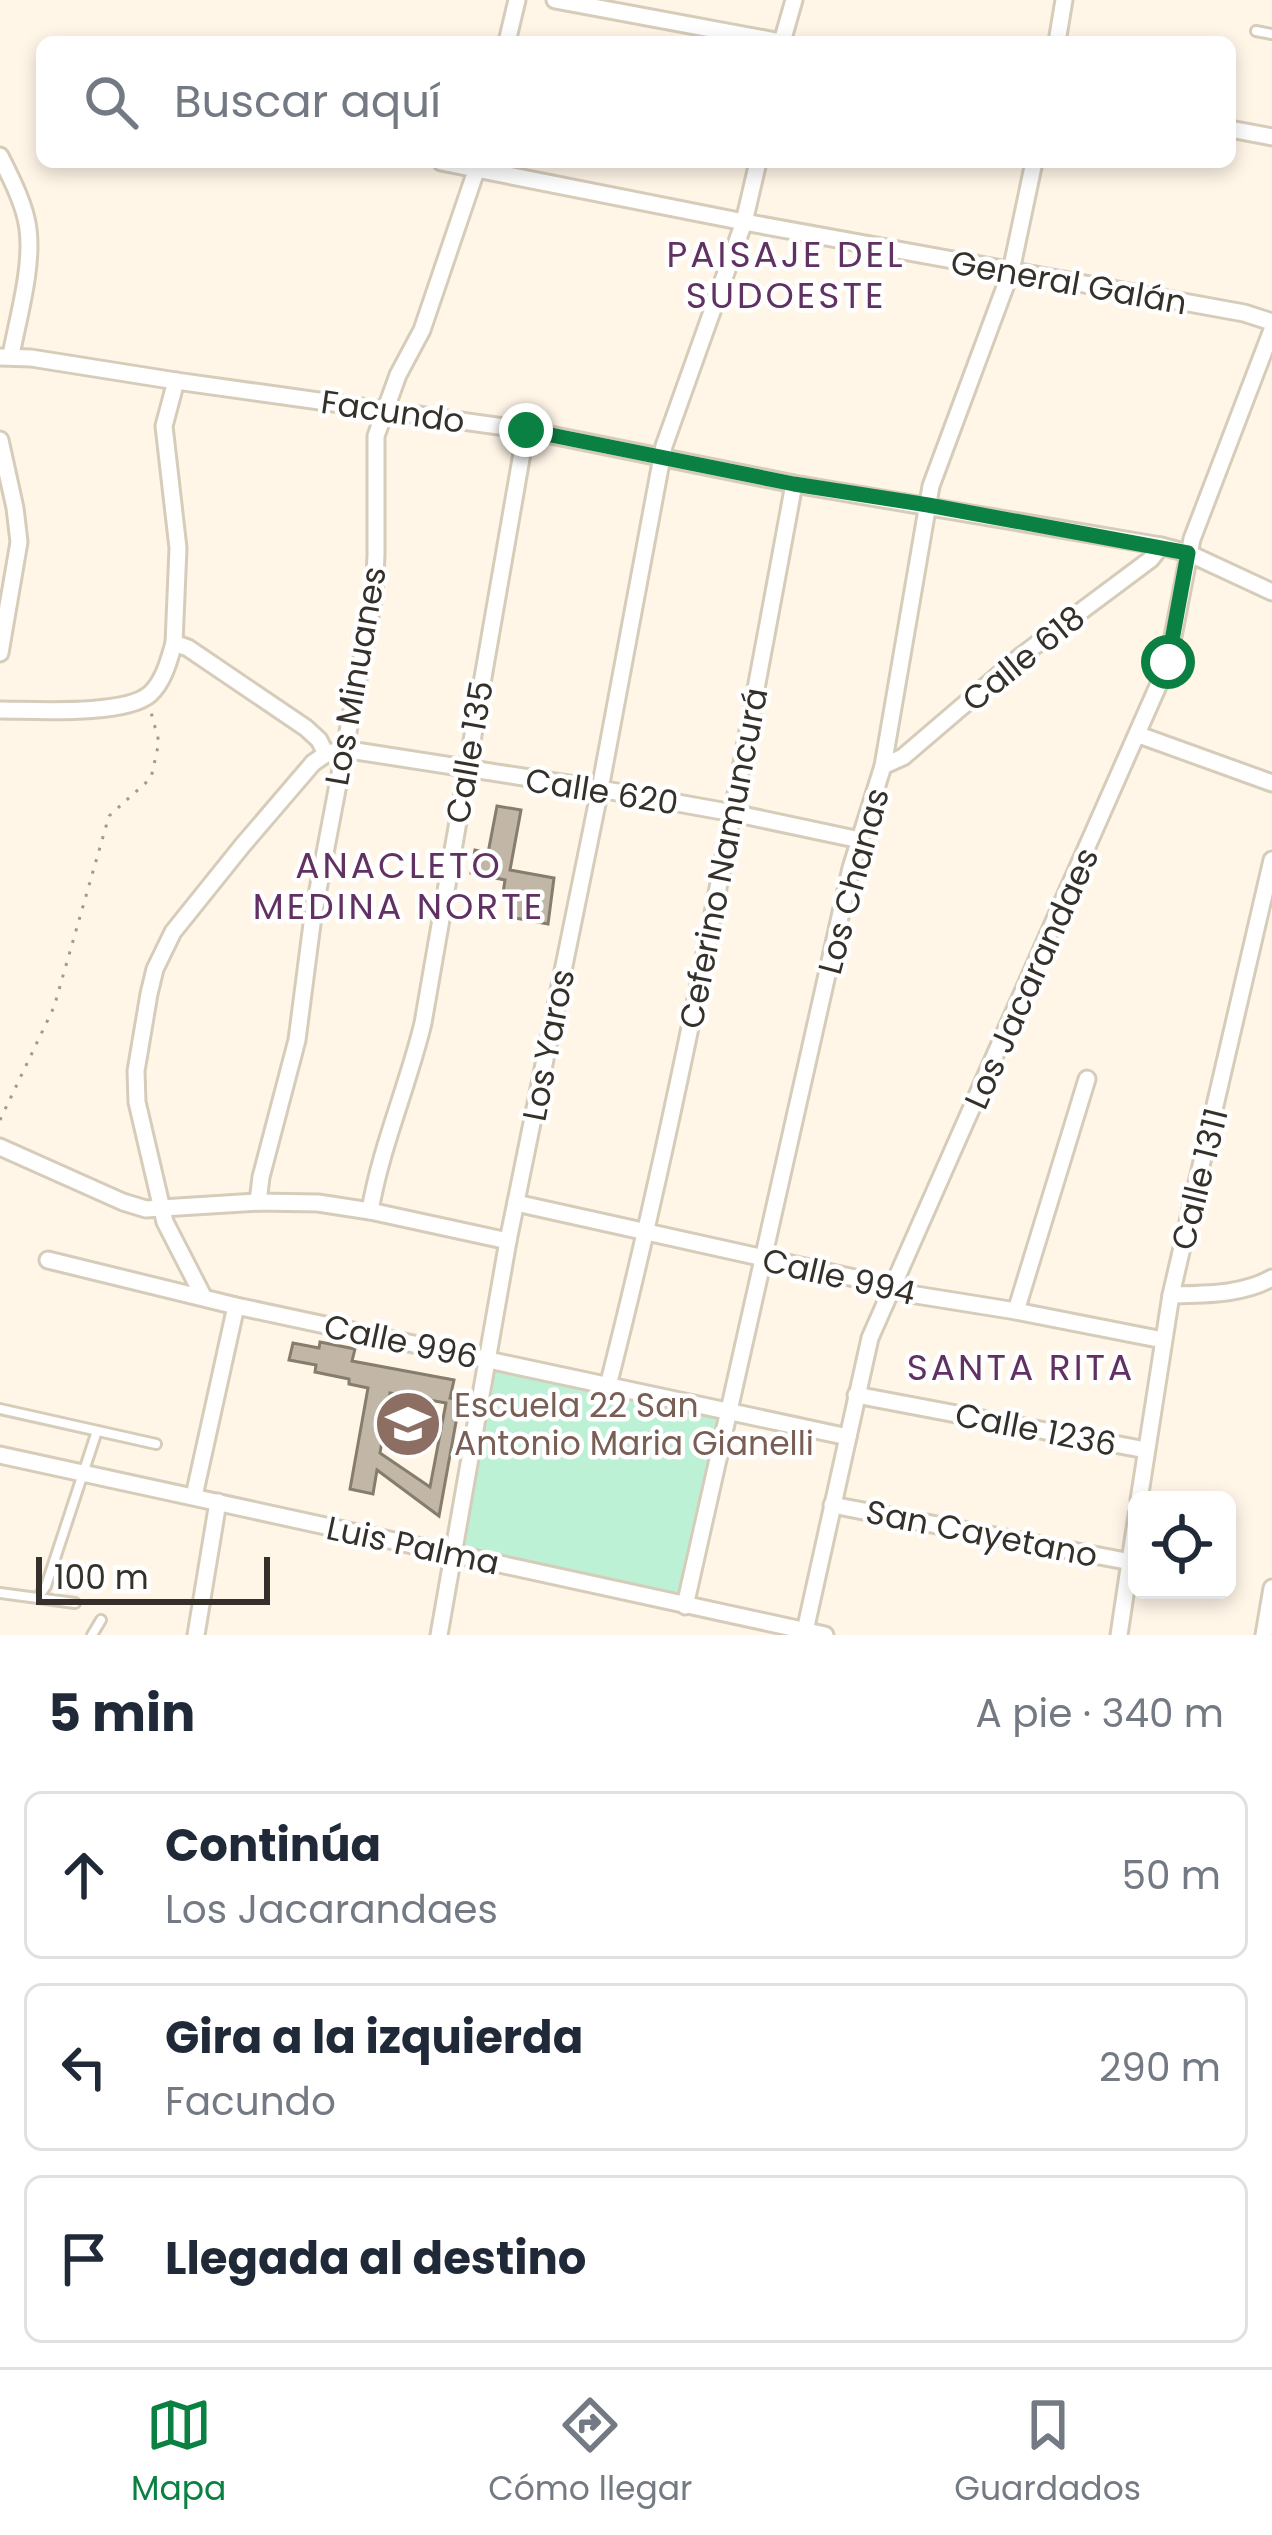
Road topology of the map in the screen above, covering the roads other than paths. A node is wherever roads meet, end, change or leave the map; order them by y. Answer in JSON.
{"nodes":[{"id":1,"x":517,"y":0,"type":"edge"},
{"id":2,"x":555,"y":0,"type":"edge"},
{"id":3,"x":794,"y":0,"type":"edge"},
{"id":4,"x":1064,"y":0,"type":"edge"},
{"id":5,"x":1256,"y":31,"type":"dead end"},
{"id":6,"x":1272,"y":34,"type":"edge"},
{"id":7,"x":508,"y":36,"type":"edge"},
{"id":8,"x":749,"y":36,"type":"edge"},
{"id":9,"x":783,"y":36,"type":"edge"},
{"id":10,"x":1058,"y":36,"type":"edge"},
{"id":11,"x":1236,"y":130,"type":"edge"},
{"id":12,"x":1272,"y":137,"type":"edge"},
{"id":13,"x":0,"y":156,"type":"edge"},
{"id":14,"x":478,"y":168,"type":"edge"},
{"id":15,"x":493,"y":168,"type":"edge"},
{"id":16,"x":757,"y":168,"type":"edge"},
{"id":17,"x":1033,"y":168,"type":"edge"},
{"id":18,"x":745,"y":222,"type":"junction"},
{"id":19,"x":1011,"y":272,"type":"junction"},
{"id":20,"x":1272,"y":326,"type":"edge"},
{"id":21,"x":5,"y":356,"type":"edge"},
{"id":22,"x":176,"y":382,"type":"junction"},
{"id":23,"x":384,"y":409,"type":"junction"},
{"id":24,"x":526,"y":430,"type":"junction"},
{"id":25,"x":0,"y":440,"type":"edge"},
{"id":26,"x":662,"y":457,"type":"junction"},
{"id":27,"x":794,"y":484,"type":"junction"},
{"id":28,"x":928,"y":505,"type":"junction"},
{"id":29,"x":1161,"y":546,"type":"junction"},
{"id":30,"x":1188,"y":553,"type":"junction"},
{"id":31,"x":1272,"y":592,"type":"edge"},
{"id":32,"x":174,"y":643,"type":"junction"},
{"id":33,"x":0,"y":652,"type":"edge"},
{"id":34,"x":0,"y":710,"type":"edge"},
{"id":35,"x":1139,"y":735,"type":"junction"},
{"id":36,"x":334,"y":751,"type":"junction"},
{"id":37,"x":883,"y":766,"type":"junction"},
{"id":38,"x":465,"y":770,"type":"junction"},
{"id":39,"x":1272,"y":783,"type":"edge"},
{"id":40,"x":601,"y":789,"type":"junction"},
{"id":41,"x":733,"y":813,"type":"junction"},
{"id":42,"x":860,"y":840,"type":"junction"},
{"id":43,"x":1272,"y":860,"type":"edge"},
{"id":44,"x":1087,"y":1079,"type":"dead end"},
{"id":45,"x":0,"y":1147,"type":"edge"},
{"id":46,"x":258,"y":1202,"type":"junction"},
{"id":47,"x":516,"y":1203,"type":"junction"},
{"id":48,"x":161,"y":1210,"type":"junction"},
{"id":49,"x":370,"y":1211,"type":"junction"},
{"id":50,"x":648,"y":1232,"type":"junction"},
{"id":51,"x":508,"y":1240,"type":"junction"},
{"id":52,"x":763,"y":1258,"type":"junction"},
{"id":53,"x":48,"y":1260,"type":"dead end"},
{"id":54,"x":1272,"y":1279,"type":"edge"},
{"id":55,"x":892,"y":1289,"type":"junction"},
{"id":56,"x":1171,"y":1295,"type":"junction"},
{"id":57,"x":203,"y":1296,"type":"junction"},
{"id":58,"x":236,"y":1306,"type":"junction"},
{"id":59,"x":1016,"y":1311,"type":"junction"},
{"id":60,"x":1163,"y":1340,"type":"junction"},
{"id":61,"x":486,"y":1360,"type":"junction"},
{"id":62,"x":608,"y":1386,"type":"junction"},
{"id":63,"x":856,"y":1395,"type":"junction"},
{"id":64,"x":0,"y":1408,"type":"edge"},
{"id":65,"x":729,"y":1412,"type":"junction"},
{"id":66,"x":97,"y":1431,"type":"junction"},
{"id":67,"x":848,"y":1437,"type":"junction"},
{"id":68,"x":156,"y":1444,"type":"dead end"},
{"id":69,"x":1146,"y":1450,"type":"junction"},
{"id":70,"x":0,"y":1455,"type":"edge"},
{"id":71,"x":85,"y":1472,"type":"junction"},
{"id":72,"x":1140,"y":1491,"type":"edge"},
{"id":73,"x":194,"y":1496,"type":"junction"},
{"id":74,"x":218,"y":1502,"type":"junction"},
{"id":75,"x":832,"y":1505,"type":"junction"},
{"id":76,"x":453,"y":1554,"type":"junction"},
{"id":77,"x":1128,"y":1561,"type":"edge"},
{"id":78,"x":1128,"y":1580,"type":"edge"},
{"id":79,"x":1272,"y":1588,"type":"edge"},
{"id":80,"x":0,"y":1593,"type":"edge"},
{"id":81,"x":39,"y":1596,"type":"junction"},
{"id":82,"x":75,"y":1603,"type":"dead end"},
{"id":83,"x":685,"y":1606,"type":"junction"},
{"id":84,"x":100,"y":1620,"type":"dead end"},
{"id":85,"x":817,"y":1634,"type":"edge"},
{"id":86,"x":92,"y":1635,"type":"edge"},
{"id":87,"x":196,"y":1635,"type":"edge"},
{"id":88,"x":439,"y":1635,"type":"edge"},
{"id":89,"x":1119,"y":1635,"type":"edge"},
{"id":90,"x":1264,"y":1635,"type":"edge"}],
"edges":[{"from":1,"to":7,"type":"street"},
{"from":2,"to":8,"type":"street"},
{"from":3,"to":9,"type":"street"},
{"from":4,"to":10,"type":"street"},
{"from":5,"to":6,"type":"lane"},
{"from":11,"to":12,"type":"street"},
{"from":13,"to":21,"type":"street"},
{"from":14,"to":23,"type":"street","name":"Los Minuanes"},
{"from":15,"to":18,"type":"street","name":"General Galán"},
{"from":16,"to":18,"type":"street","name":"Los Yaros"},
{"from":17,"to":19,"type":"street","name":"Los Chanas"},
{"from":18,"to":19,"type":"street","name":"General Galán"},
{"from":18,"to":26,"type":"street","name":"Los Yaros"},
{"from":19,"to":20,"type":"street","name":"General Galán"},
{"from":19,"to":28,"type":"street","name":"Los Chanas"},
{"from":20,"to":30,"type":"street","name":"Los Jacarandaes"},
{"from":21,"to":22,"type":"street","name":"Facundo"},
{"from":22,"to":23,"type":"street","name":"Facundo"},
{"from":22,"to":32,"type":"street"},
{"from":23,"to":24,"type":"street","name":"Facundo"},
{"from":23,"to":36,"type":"street","name":"Los Minuanes"},
{"from":24,"to":26,"type":"street","name":"Facundo"},
{"from":24,"to":38,"type":"street","name":"Calle 135"},
{"from":25,"to":33,"type":"street"},
{"from":26,"to":27,"type":"street","name":"Facundo"},
{"from":26,"to":40,"type":"street","name":"Los Yaros"},
{"from":27,"to":28,"type":"street","name":"Facundo"},
{"from":27,"to":41,"type":"street","name":"Ceferino Namuncurá"},
{"from":28,"to":29,"type":"street","name":"Facundo"},
{"from":28,"to":37,"type":"street","name":"Los Chanas"},
{"from":29,"to":30,"type":"street","name":"Facundo"},
{"from":29,"to":37,"type":"street","name":"Calle 618"},
{"from":30,"to":31,"type":"street","name":"Facundo"},
{"from":30,"to":35,"type":"street","name":"Los Jacarandaes"},
{"from":32,"to":34,"type":"street"},
{"from":32,"to":36,"type":"street"},
{"from":35,"to":39,"type":"street"},
{"from":35,"to":55,"type":"street","name":"Los Jacarandaes"},
{"from":36,"to":38,"type":"street","name":"Calle 620"},
{"from":36,"to":46,"type":"street","name":"Los Minuanes"},
{"from":36,"to":48,"type":"street"},
{"from":37,"to":42,"type":"street","name":"Los Chanas"},
{"from":38,"to":40,"type":"street","name":"Calle 620"},
{"from":38,"to":49,"type":"street","name":"Calle 135"},
{"from":40,"to":41,"type":"street","name":"Calle 620"},
{"from":40,"to":47,"type":"street","name":"Los Yaros"},
{"from":41,"to":42,"type":"street","name":"Calle 620"},
{"from":41,"to":50,"type":"street","name":"Ceferino Namuncurá"},
{"from":42,"to":52,"type":"street","name":"Los Chanas"},
{"from":43,"to":56,"type":"street","name":"Calle 1311"},
{"from":44,"to":59,"type":"street"},
{"from":45,"to":48,"type":"street"},
{"from":46,"to":48,"type":"street"},
{"from":46,"to":49,"type":"street"},
{"from":47,"to":50,"type":"street","name":"Calle 994"},
{"from":47,"to":51,"type":"street","name":"Los Yaros"},
{"from":48,"to":57,"type":"street"},
{"from":49,"to":51,"type":"street"},
{"from":50,"to":52,"type":"street","name":"Calle 994"},
{"from":50,"to":62,"type":"street","name":"Ceferino Namuncurá"},
{"from":51,"to":61,"type":"street","name":"Los Yaros"},
{"from":52,"to":55,"type":"street","name":"Calle 994"},
{"from":52,"to":65,"type":"street","name":"Los Chanas"},
{"from":53,"to":57,"type":"street","name":"Calle 996"},
{"from":54,"to":56,"type":"street"},
{"from":55,"to":59,"type":"street","name":"Calle 994"},
{"from":55,"to":63,"type":"street","name":"Los Jacarandaes"},
{"from":56,"to":60,"type":"street","name":"Calle 1311"},
{"from":57,"to":58,"type":"street","name":"Calle 996"},
{"from":58,"to":61,"type":"street","name":"Calle 996"},
{"from":58,"to":73,"type":"street"},
{"from":59,"to":60,"type":"street","name":"Calle 994"},
{"from":60,"to":69,"type":"street","name":"Calle 1311"},
{"from":61,"to":62,"type":"street","name":"Calle 996"},
{"from":61,"to":76,"type":"street","name":"Los Yaros"},
{"from":62,"to":65,"type":"street","name":"Calle 996"},
{"from":63,"to":67,"type":"street","name":"Los Jacarandaes"},
{"from":63,"to":69,"type":"street","name":"Calle 1236"},
{"from":64,"to":66,"type":"lane"},
{"from":65,"to":67,"type":"street","name":"Calle 996"},
{"from":65,"to":83,"type":"street","name":"Los Chanas"},
{"from":66,"to":68,"type":"lane"},
{"from":66,"to":71,"type":"lane"},
{"from":67,"to":75,"type":"street","name":"Los Jacarandaes"},
{"from":69,"to":72,"type":"street","name":"Calle 1311"},
{"from":70,"to":71,"type":"street","name":"Luis Palma"},
{"from":71,"to":73,"type":"street","name":"Luis Palma"},
{"from":71,"to":81,"type":"lane"},
{"from":73,"to":74,"type":"street","name":"Luis Palma"},
{"from":74,"to":76,"type":"street","name":"Luis Palma"},
{"from":74,"to":87,"type":"street"},
{"from":75,"to":77,"type":"street","name":"San Cayetano"},
{"from":75,"to":85,"type":"street","name":"Los Jacarandaes"},
{"from":76,"to":83,"type":"street","name":"Luis Palma"},
{"from":76,"to":88,"type":"street","name":"Los Yaros"},
{"from":78,"to":89,"type":"street"},
{"from":79,"to":90,"type":"street"},
{"from":80,"to":81,"type":"lane"},
{"from":81,"to":82,"type":"lane"},
{"from":83,"to":85,"type":"street","name":"Luis Palma"},
{"from":84,"to":86,"type":"lane"}]}
